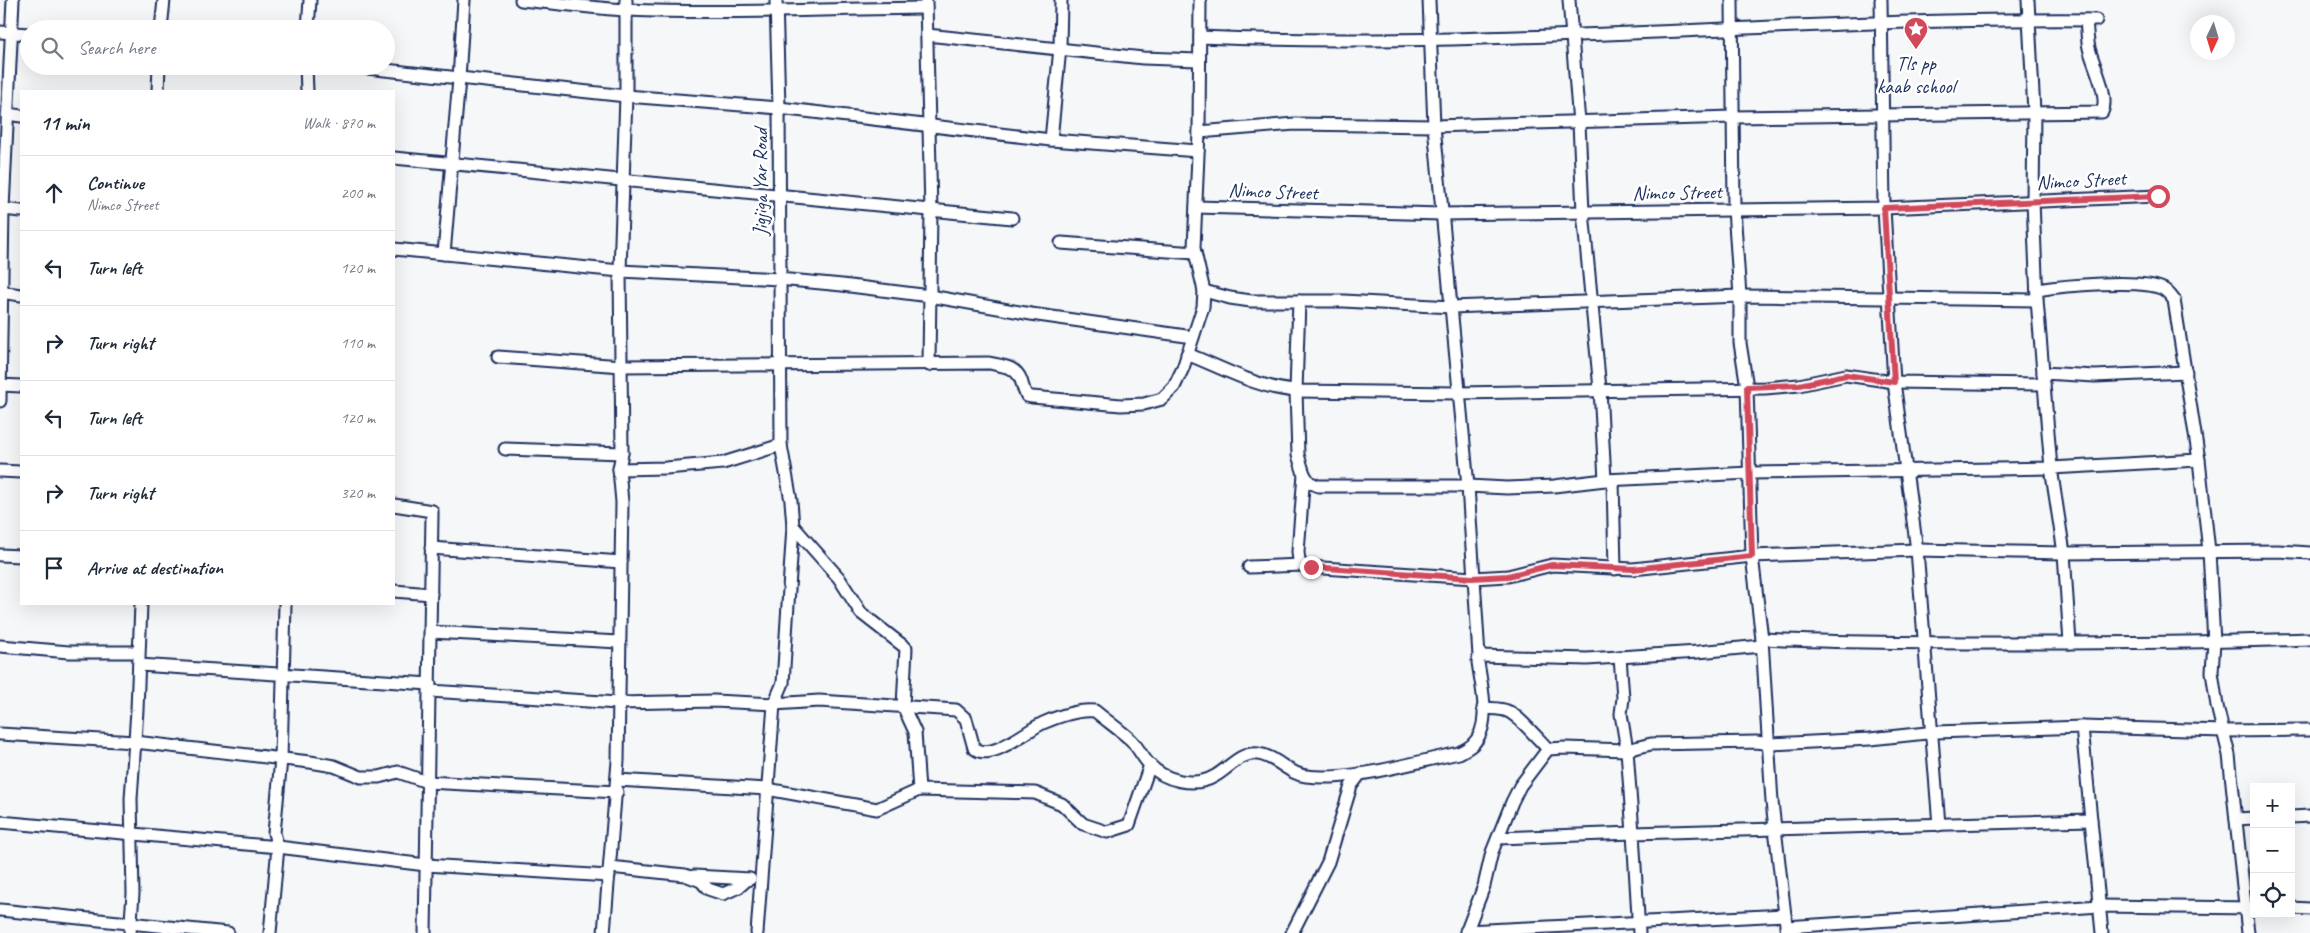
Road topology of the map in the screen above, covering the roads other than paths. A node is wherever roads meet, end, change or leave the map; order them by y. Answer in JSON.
{"nodes":[{"id":1,"x":13,"y":0,"type":"edge"},
{"id":2,"x":164,"y":0,"type":"edge"},
{"id":3,"x":310,"y":0,"type":"edge"},
{"id":4,"x":464,"y":0,"type":"edge"},
{"id":5,"x":521,"y":0,"type":"edge"},
{"id":6,"x":1061,"y":0,"type":"edge"},
{"id":7,"x":1200,"y":0,"type":"edge"},
{"id":8,"x":1429,"y":0,"type":"edge"},
{"id":9,"x":1569,"y":0,"type":"edge"},
{"id":10,"x":1732,"y":0,"type":"edge"},
{"id":11,"x":1881,"y":0,"type":"edge"},
{"id":12,"x":2028,"y":0,"type":"edge"},
{"id":13,"x":926,"y":4,"type":"edge"},
{"id":14,"x":626,"y":5,"type":"edge"},
{"id":15,"x":776,"y":5,"type":"edge"},
{"id":16,"x":2030,"y":19,"type":"junction"},
{"id":17,"x":162,"y":20,"type":"edge"},
{"id":18,"x":309,"y":20,"type":"edge"},
{"id":19,"x":1882,"y":22,"type":"junction"},
{"id":20,"x":1731,"y":30,"type":"junction"},
{"id":21,"x":6,"y":32,"type":"edge"},
{"id":22,"x":20,"y":33,"type":"edge"},
{"id":23,"x":1571,"y":34,"type":"junction"},
{"id":24,"x":927,"y":35,"type":"junction"},
{"id":25,"x":1200,"y":37,"type":"junction"},
{"id":26,"x":1430,"y":39,"type":"junction"},
{"id":27,"x":1060,"y":48,"type":"junction"},
{"id":28,"x":1198,"y":60,"type":"junction"},
{"id":29,"x":395,"y":72,"type":"edge"},
{"id":30,"x":159,"y":75,"type":"edge"},
{"id":31,"x":306,"y":75,"type":"edge"},
{"id":32,"x":459,"y":79,"type":"junction"},
{"id":33,"x":158,"y":90,"type":"edge"},
{"id":34,"x":307,"y":90,"type":"edge"},
{"id":35,"x":626,"y":96,"type":"junction"},
{"id":36,"x":779,"y":108,"type":"junction"},
{"id":37,"x":2034,"y":112,"type":"junction"},
{"id":38,"x":8,"y":114,"type":"junction"},
{"id":39,"x":20,"y":116,"type":"edge"},
{"id":40,"x":1883,"y":116,"type":"junction"},
{"id":41,"x":1733,"y":117,"type":"junction"},
{"id":42,"x":1578,"y":123,"type":"junction"},
{"id":43,"x":928,"y":124,"type":"junction"},
{"id":44,"x":1434,"y":126,"type":"junction"},
{"id":45,"x":1199,"y":132,"type":"junction"},
{"id":46,"x":1052,"y":140,"type":"junction"},
{"id":47,"x":1198,"y":152,"type":"junction"},
{"id":48,"x":395,"y":158,"type":"edge"},
{"id":49,"x":452,"y":163,"type":"junction"},
{"id":50,"x":623,"y":181,"type":"junction"},
{"id":51,"x":2158,"y":196,"type":"dead end"},
{"id":52,"x":778,"y":197,"type":"junction"},
{"id":53,"x":2033,"y":201,"type":"junction"},
{"id":54,"x":1196,"y":207,"type":"junction"},
{"id":55,"x":1884,"y":208,"type":"junction"},
{"id":56,"x":3,"y":209,"type":"junction"},
{"id":57,"x":1734,"y":209,"type":"junction"},
{"id":58,"x":20,"y":211,"type":"edge"},
{"id":59,"x":931,"y":212,"type":"junction"},
{"id":60,"x":1582,"y":212,"type":"junction"},
{"id":61,"x":1442,"y":214,"type":"junction"},
{"id":62,"x":1012,"y":218,"type":"dead end"},
{"id":63,"x":1061,"y":243,"type":"dead end"},
{"id":64,"x":395,"y":249,"type":"edge"},
{"id":65,"x":1195,"y":253,"type":"junction"},
{"id":66,"x":444,"y":254,"type":"junction"},
{"id":67,"x":620,"y":271,"type":"junction"},
{"id":68,"x":779,"y":279,"type":"junction"},
{"id":69,"x":1204,"y":291,"type":"junction"},
{"id":70,"x":1,"y":292,"type":"edge"},
{"id":71,"x":20,"y":295,"type":"edge"},
{"id":72,"x":2037,"y":295,"type":"junction"},
{"id":73,"x":930,"y":296,"type":"junction"},
{"id":74,"x":1740,"y":296,"type":"junction"},
{"id":75,"x":1888,"y":298,"type":"junction"},
{"id":76,"x":1299,"y":301,"type":"junction"},
{"id":77,"x":1590,"y":301,"type":"junction"},
{"id":78,"x":1451,"y":307,"type":"junction"},
{"id":79,"x":1193,"y":337,"type":"junction"},
{"id":80,"x":1188,"y":354,"type":"junction"},
{"id":81,"x":498,"y":357,"type":"dead end"},
{"id":82,"x":781,"y":364,"type":"junction"},
{"id":83,"x":929,"y":365,"type":"junction"},
{"id":84,"x":622,"y":366,"type":"junction"},
{"id":85,"x":2186,"y":372,"type":"junction"},
{"id":86,"x":2044,"y":378,"type":"junction"},
{"id":87,"x":1894,"y":382,"type":"junction"},
{"id":88,"x":0,"y":385,"type":"edge"},
{"id":89,"x":20,"y":386,"type":"edge"},
{"id":90,"x":1747,"y":387,"type":"junction"},
{"id":91,"x":1600,"y":389,"type":"junction"},
{"id":92,"x":1296,"y":391,"type":"junction"},
{"id":93,"x":1458,"y":393,"type":"junction"},
{"id":94,"x":0,"y":401,"type":"edge"},
{"id":95,"x":781,"y":445,"type":"junction"},
{"id":96,"x":505,"y":449,"type":"dead end"},
{"id":97,"x":622,"y":453,"type":"junction"},
{"id":98,"x":2199,"y":460,"type":"junction"},
{"id":99,"x":2051,"y":468,"type":"junction"},
{"id":100,"x":619,"y":469,"type":"junction"},
{"id":101,"x":1905,"y":469,"type":"junction"},
{"id":102,"x":0,"y":471,"type":"edge"},
{"id":103,"x":20,"y":472,"type":"edge"},
{"id":104,"x":1750,"y":473,"type":"junction"},
{"id":105,"x":1304,"y":474,"type":"junction"},
{"id":106,"x":1609,"y":480,"type":"junction"},
{"id":107,"x":1468,"y":486,"type":"junction"},
{"id":108,"x":395,"y":505,"type":"edge"},
{"id":109,"x":792,"y":526,"type":"junction"},
{"id":110,"x":431,"y":548,"type":"junction"},
{"id":111,"x":1917,"y":550,"type":"junction"},
{"id":112,"x":2209,"y":551,"type":"junction"},
{"id":113,"x":2064,"y":553,"type":"junction"},
{"id":114,"x":2310,"y":553,"type":"edge"},
{"id":115,"x":0,"y":555,"type":"edge"},
{"id":116,"x":20,"y":556,"type":"edge"},
{"id":117,"x":1752,"y":556,"type":"junction"},
{"id":118,"x":621,"y":562,"type":"junction"},
{"id":119,"x":1302,"y":565,"type":"junction"},
{"id":120,"x":1248,"y":567,"type":"dead end"},
{"id":121,"x":1614,"y":569,"type":"junction"},
{"id":122,"x":1472,"y":578,"type":"junction"},
{"id":123,"x":395,"y":591,"type":"edge"},
{"id":124,"x":431,"y":594,"type":"junction"},
{"id":125,"x":141,"y":605,"type":"edge"},
{"id":126,"x":285,"y":605,"type":"edge"},
{"id":127,"x":431,"y":632,"type":"junction"},
{"id":128,"x":2310,"y":639,"type":"edge"},
{"id":129,"x":619,"y":642,"type":"junction"},
{"id":130,"x":1762,"y":642,"type":"junction"},
{"id":131,"x":2214,"y":642,"type":"junction"},
{"id":132,"x":1925,"y":643,"type":"junction"},
{"id":133,"x":2070,"y":643,"type":"junction"},
{"id":134,"x":0,"y":646,"type":"edge"},
{"id":135,"x":138,"y":652,"type":"junction"},
{"id":136,"x":1479,"y":656,"type":"junction"},
{"id":137,"x":1620,"y":657,"type":"junction"},
{"id":138,"x":139,"y":665,"type":"junction"},
{"id":139,"x":284,"y":675,"type":"junction"},
{"id":140,"x":430,"y":688,"type":"junction"},
{"id":141,"x":618,"y":703,"type":"junction"},
{"id":142,"x":774,"y":704,"type":"junction"},
{"id":143,"x":903,"y":706,"type":"junction"},
{"id":144,"x":1483,"y":708,"type":"junction"},
{"id":145,"x":2082,"y":727,"type":"junction"},
{"id":146,"x":2310,"y":730,"type":"edge"},
{"id":147,"x":2224,"y":732,"type":"junction"},
{"id":148,"x":1932,"y":733,"type":"junction"},
{"id":149,"x":0,"y":734,"type":"edge"},
{"id":150,"x":135,"y":742,"type":"junction"},
{"id":151,"x":1768,"y":744,"type":"junction"},
{"id":152,"x":1548,"y":749,"type":"junction"},
{"id":153,"x":1627,"y":750,"type":"junction"},
{"id":154,"x":281,"y":759,"type":"junction"},
{"id":155,"x":1150,"y":765,"type":"junction"},
{"id":156,"x":1360,"y":774,"type":"junction"},
{"id":157,"x":617,"y":780,"type":"junction"},
{"id":158,"x":427,"y":782,"type":"junction"},
{"id":159,"x":767,"y":789,"type":"junction"},
{"id":160,"x":919,"y":790,"type":"junction"},
{"id":161,"x":617,"y":792,"type":"junction"},
{"id":162,"x":2310,"y":816,"type":"edge"},
{"id":163,"x":2295,"y":817,"type":"edge"},
{"id":164,"x":2250,"y":818,"type":"edge"},
{"id":165,"x":2236,"y":819,"type":"junction"},
{"id":166,"x":2091,"y":820,"type":"junction"},
{"id":167,"x":0,"y":822,"type":"edge"},
{"id":168,"x":1939,"y":825,"type":"junction"},
{"id":169,"x":1775,"y":830,"type":"junction"},
{"id":170,"x":1633,"y":833,"type":"junction"},
{"id":171,"x":132,"y":834,"type":"junction"},
{"id":172,"x":1498,"y":838,"type":"junction"},
{"id":173,"x":278,"y":847,"type":"junction"},
{"id":174,"x":426,"y":865,"type":"junction"},
{"id":175,"x":610,"y":872,"type":"junction"},
{"id":176,"x":685,"y":875,"type":"junction"},
{"id":177,"x":754,"y":879,"type":"junction"},
{"id":178,"x":2100,"y":906,"type":"junction"},
{"id":179,"x":2250,"y":908,"type":"edge"},
{"id":180,"x":2295,"y":908,"type":"edge"},
{"id":181,"x":2310,"y":909,"type":"edge"},
{"id":182,"x":0,"y":910,"type":"edge"},
{"id":183,"x":1786,"y":925,"type":"edge"},
{"id":184,"x":130,"y":928,"type":"edge"},
{"id":185,"x":1639,"y":928,"type":"edge"},
{"id":186,"x":1466,"y":932,"type":"edge"},
{"id":187,"x":228,"y":933,"type":"edge"},
{"id":188,"x":270,"y":933,"type":"edge"},
{"id":189,"x":425,"y":933,"type":"edge"},
{"id":190,"x":604,"y":933,"type":"edge"},
{"id":191,"x":757,"y":933,"type":"edge"},
{"id":192,"x":1292,"y":933,"type":"edge"},
{"id":193,"x":2102,"y":933,"type":"edge"},
{"id":194,"x":2248,"y":933,"type":"edge"}],
"edges":[{"from":1,"to":21,"type":"street"},
{"from":2,"to":17,"type":"street"},
{"from":3,"to":18,"type":"street"},
{"from":4,"to":32,"type":"street"},
{"from":5,"to":14,"type":"street"},
{"from":6,"to":27,"type":"street"},
{"from":7,"to":25,"type":"street"},
{"from":8,"to":26,"type":"street"},
{"from":9,"to":23,"type":"street"},
{"from":10,"to":20,"type":"street"},
{"from":11,"to":19,"type":"street"},
{"from":12,"to":16,"type":"street"},
{"from":13,"to":15,"type":"street"},
{"from":13,"to":24,"type":"street"},
{"from":14,"to":15,"type":"street"},
{"from":14,"to":35,"type":"street"},
{"from":15,"to":36,"type":"street","name":"Jigjiga Yar Road"},
{"from":16,"to":19,"type":"street"},
{"from":16,"to":37,"type":"street"},
{"from":16,"to":37,"type":"street"},
{"from":19,"to":20,"type":"street"},
{"from":19,"to":40,"type":"street"},
{"from":20,"to":23,"type":"street"},
{"from":20,"to":41,"type":"street"},
{"from":21,"to":22,"type":"street"},
{"from":21,"to":38,"type":"street"},
{"from":23,"to":26,"type":"street"},
{"from":23,"to":42,"type":"street"},
{"from":24,"to":27,"type":"street"},
{"from":24,"to":43,"type":"street"},
{"from":25,"to":26,"type":"street"},
{"from":25,"to":28,"type":"street"},
{"from":26,"to":44,"type":"street"},
{"from":27,"to":28,"type":"street"},
{"from":27,"to":46,"type":"street"},
{"from":28,"to":45,"type":"street"},
{"from":29,"to":32,"type":"street"},
{"from":30,"to":33,"type":"street"},
{"from":31,"to":34,"type":"street"},
{"from":32,"to":35,"type":"street"},
{"from":32,"to":49,"type":"street"},
{"from":35,"to":36,"type":"street"},
{"from":35,"to":50,"type":"street"},
{"from":36,"to":43,"type":"street"},
{"from":36,"to":52,"type":"street","name":"Jigjiga Yar Road"},
{"from":37,"to":40,"type":"street"},
{"from":37,"to":53,"type":"street"},
{"from":38,"to":39,"type":"street"},
{"from":38,"to":56,"type":"street"},
{"from":40,"to":41,"type":"street"},
{"from":40,"to":55,"type":"street"},
{"from":41,"to":42,"type":"street"},
{"from":41,"to":57,"type":"street"},
{"from":42,"to":44,"type":"street"},
{"from":42,"to":60,"type":"street"},
{"from":43,"to":46,"type":"street"},
{"from":43,"to":59,"type":"street"},
{"from":44,"to":45,"type":"street"},
{"from":44,"to":61,"type":"street"},
{"from":45,"to":47,"type":"street"},
{"from":46,"to":47,"type":"street"},
{"from":47,"to":54,"type":"street"},
{"from":48,"to":49,"type":"street"},
{"from":49,"to":50,"type":"street"},
{"from":49,"to":66,"type":"street"},
{"from":50,"to":52,"type":"street"},
{"from":50,"to":67,"type":"street"},
{"from":51,"to":53,"type":"street","name":"Nimco Street"},
{"from":52,"to":59,"type":"street"},
{"from":52,"to":68,"type":"street","name":"Jigjiga Yar Road"},
{"from":53,"to":55,"type":"street","name":"Nimco Street"},
{"from":53,"to":72,"type":"street"},
{"from":54,"to":61,"type":"street","name":"Nimco Street"},
{"from":54,"to":65,"type":"street"},
{"from":55,"to":57,"type":"street","name":"Nimco Street"},
{"from":55,"to":75,"type":"street"},
{"from":56,"to":58,"type":"street"},
{"from":56,"to":70,"type":"street"},
{"from":57,"to":60,"type":"street","name":"Nimco Street"},
{"from":57,"to":74,"type":"street"},
{"from":59,"to":62,"type":"street"},
{"from":59,"to":73,"type":"street"},
{"from":60,"to":61,"type":"street","name":"Nimco Street"},
{"from":60,"to":77,"type":"street"},
{"from":61,"to":78,"type":"street"},
{"from":63,"to":65,"type":"street"},
{"from":64,"to":66,"type":"street"},
{"from":65,"to":69,"type":"street"},
{"from":66,"to":67,"type":"street"},
{"from":67,"to":68,"type":"street"},
{"from":67,"to":84,"type":"street"},
{"from":68,"to":73,"type":"street"},
{"from":68,"to":82,"type":"street","name":"Jigjiga Yar Road"},
{"from":69,"to":76,"type":"street"},
{"from":69,"to":79,"type":"street"},
{"from":70,"to":71,"type":"street"},
{"from":70,"to":88,"type":"street"},
{"from":72,"to":75,"type":"street"},
{"from":72,"to":85,"type":"street"},
{"from":72,"to":86,"type":"street"},
{"from":73,"to":79,"type":"street"},
{"from":73,"to":83,"type":"street"},
{"from":74,"to":75,"type":"street"},
{"from":74,"to":77,"type":"street"},
{"from":74,"to":90,"type":"street"},
{"from":75,"to":87,"type":"street"},
{"from":76,"to":78,"type":"street"},
{"from":76,"to":92,"type":"street"},
{"from":77,"to":78,"type":"street"},
{"from":77,"to":91,"type":"street"},
{"from":78,"to":93,"type":"street"},
{"from":79,"to":80,"type":"street"},
{"from":80,"to":83,"type":"street"},
{"from":80,"to":92,"type":"street"},
{"from":81,"to":84,"type":"street"},
{"from":82,"to":83,"type":"street"},
{"from":82,"to":84,"type":"street"},
{"from":82,"to":95,"type":"street","name":"Jigjiga Yar Road"},
{"from":84,"to":97,"type":"street"},
{"from":85,"to":86,"type":"street"},
{"from":85,"to":98,"type":"street"},
{"from":86,"to":87,"type":"street"},
{"from":86,"to":99,"type":"street"},
{"from":87,"to":90,"type":"street"},
{"from":87,"to":101,"type":"street"},
{"from":88,"to":89,"type":"street"},
{"from":88,"to":94,"type":"street"},
{"from":90,"to":91,"type":"street"},
{"from":90,"to":104,"type":"street"},
{"from":91,"to":93,"type":"street"},
{"from":91,"to":106,"type":"street"},
{"from":92,"to":93,"type":"street"},
{"from":92,"to":105,"type":"street"},
{"from":93,"to":107,"type":"street"},
{"from":95,"to":100,"type":"street"},
{"from":95,"to":109,"type":"street","name":"Jigjiga Yar Road"},
{"from":96,"to":97,"type":"street"},
{"from":97,"to":100,"type":"street"},
{"from":98,"to":99,"type":"street"},
{"from":98,"to":112,"type":"street"},
{"from":99,"to":101,"type":"street"},
{"from":99,"to":113,"type":"street"},
{"from":100,"to":118,"type":"street"},
{"from":101,"to":104,"type":"street"},
{"from":101,"to":111,"type":"street"},
{"from":102,"to":103,"type":"street"},
{"from":104,"to":106,"type":"street"},
{"from":104,"to":117,"type":"street"},
{"from":105,"to":107,"type":"street"},
{"from":105,"to":119,"type":"street"},
{"from":106,"to":107,"type":"street"},
{"from":106,"to":121,"type":"street"},
{"from":107,"to":122,"type":"street"},
{"from":108,"to":110,"type":"street"},
{"from":109,"to":142,"type":"street","name":"Jigjiga Yar Road"},
{"from":109,"to":143,"type":"street"},
{"from":110,"to":118,"type":"street"},
{"from":110,"to":124,"type":"street"},
{"from":111,"to":113,"type":"street"},
{"from":111,"to":117,"type":"street"},
{"from":111,"to":132,"type":"street"},
{"from":112,"to":113,"type":"street"},
{"from":112,"to":114,"type":"street"},
{"from":112,"to":131,"type":"street"},
{"from":113,"to":133,"type":"street"},
{"from":115,"to":116,"type":"street"},
{"from":117,"to":121,"type":"street"},
{"from":117,"to":130,"type":"street"},
{"from":118,"to":129,"type":"street"},
{"from":119,"to":120,"type":"street"},
{"from":119,"to":122,"type":"street"},
{"from":121,"to":122,"type":"street"},
{"from":122,"to":136,"type":"street"},
{"from":123,"to":124,"type":"street"},
{"from":124,"to":127,"type":"street"},
{"from":125,"to":135,"type":"street"},
{"from":126,"to":139,"type":"street"},
{"from":127,"to":129,"type":"street"},
{"from":127,"to":140,"type":"street"},
{"from":128,"to":131,"type":"street"},
{"from":129,"to":141,"type":"street"},
{"from":130,"to":132,"type":"street"},
{"from":130,"to":137,"type":"street"},
{"from":130,"to":151,"type":"street"},
{"from":131,"to":133,"type":"street"},
{"from":131,"to":147,"type":"street"},
{"from":132,"to":133,"type":"street"},
{"from":132,"to":148,"type":"street"},
{"from":134,"to":135,"type":"street"},
{"from":135,"to":138,"type":"street"},
{"from":136,"to":137,"type":"street"},
{"from":136,"to":144,"type":"street"},
{"from":137,"to":153,"type":"street"},
{"from":138,"to":139,"type":"street"},
{"from":138,"to":150,"type":"street"},
{"from":139,"to":140,"type":"street"},
{"from":139,"to":154,"type":"street"},
{"from":140,"to":141,"type":"street"},
{"from":140,"to":158,"type":"street"},
{"from":141,"to":142,"type":"street"},
{"from":141,"to":157,"type":"street"},
{"from":142,"to":143,"type":"street"},
{"from":142,"to":159,"type":"street","name":"Jigjiga Yar Road"},
{"from":143,"to":155,"type":"street"},
{"from":143,"to":160,"type":"street"},
{"from":144,"to":152,"type":"street"},
{"from":144,"to":156,"type":"street"},
{"from":145,"to":147,"type":"street"},
{"from":145,"to":148,"type":"street"},
{"from":145,"to":166,"type":"street"},
{"from":146,"to":147,"type":"street"},
{"from":147,"to":165,"type":"street"},
{"from":148,"to":151,"type":"street"},
{"from":148,"to":168,"type":"street"},
{"from":149,"to":150,"type":"street"},
{"from":150,"to":154,"type":"street"},
{"from":150,"to":171,"type":"street"},
{"from":151,"to":153,"type":"street"},
{"from":151,"to":169,"type":"street"},
{"from":152,"to":153,"type":"street"},
{"from":152,"to":172,"type":"street"},
{"from":153,"to":170,"type":"street"},
{"from":154,"to":158,"type":"street"},
{"from":154,"to":173,"type":"street"},
{"from":155,"to":156,"type":"street"},
{"from":155,"to":160,"type":"street"},
{"from":156,"to":192,"type":"street"},
{"from":157,"to":159,"type":"street"},
{"from":157,"to":161,"type":"street"},
{"from":158,"to":161,"type":"street"},
{"from":158,"to":174,"type":"street"},
{"from":159,"to":160,"type":"street"},
{"from":159,"to":177,"type":"street","name":"Jigjiga Yar Road"},
{"from":161,"to":175,"type":"street"},
{"from":162,"to":163,"type":"street"},
{"from":164,"to":165,"type":"street"},
{"from":165,"to":179,"type":"street"},
{"from":166,"to":168,"type":"street"},
{"from":166,"to":178,"type":"street"},
{"from":167,"to":171,"type":"street"},
{"from":168,"to":169,"type":"street"},
{"from":169,"to":170,"type":"street"},
{"from":169,"to":183,"type":"street"},
{"from":170,"to":172,"type":"street"},
{"from":170,"to":185,"type":"street"},
{"from":171,"to":173,"type":"street"},
{"from":171,"to":184,"type":"street"},
{"from":172,"to":186,"type":"street"},
{"from":173,"to":174,"type":"street"},
{"from":173,"to":188,"type":"street"},
{"from":174,"to":175,"type":"street"},
{"from":174,"to":189,"type":"street"},
{"from":175,"to":176,"type":"street"},
{"from":175,"to":190,"type":"street"},
{"from":176,"to":177,"type":"street"},
{"from":176,"to":177,"type":"street"},
{"from":177,"to":191,"type":"street","name":"Jigjiga Yar Road"},
{"from":178,"to":179,"type":"street"},
{"from":178,"to":183,"type":"street"},
{"from":178,"to":193,"type":"street"},
{"from":179,"to":194,"type":"street"},
{"from":180,"to":181,"type":"street"},
{"from":182,"to":184,"type":"street"},
{"from":183,"to":185,"type":"street"},
{"from":184,"to":187,"type":"street"},
{"from":185,"to":186,"type":"street"}]}
